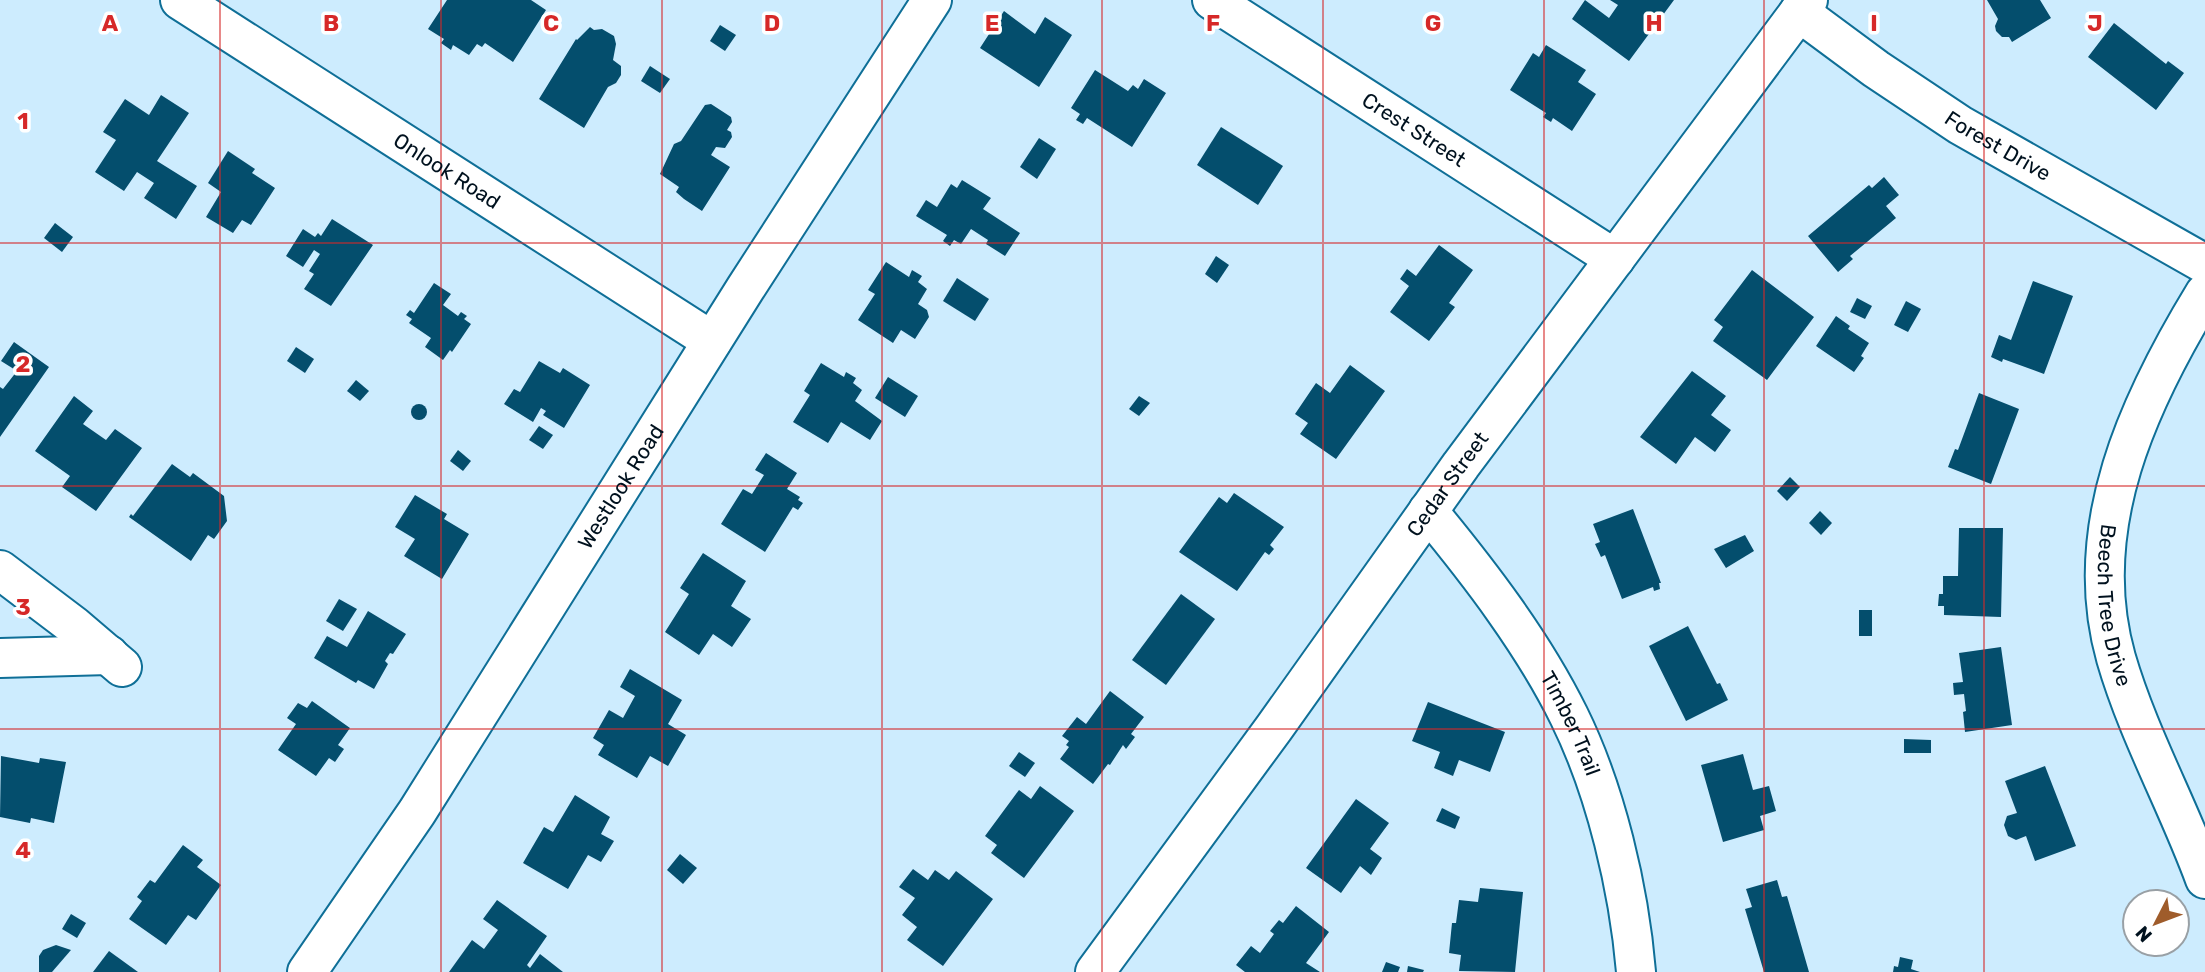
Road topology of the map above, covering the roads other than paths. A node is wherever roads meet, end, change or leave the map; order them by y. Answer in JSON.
{"nodes":[{"id":1,"x":180,"y":0,"type":"edge"},
{"id":2,"x":932,"y":0,"type":"edge"},
{"id":3,"x":1212,"y":0,"type":"edge"},
{"id":4,"x":1804,"y":6,"type":"edge"},
{"id":5,"x":1615,"y":259,"type":"junction"},
{"id":6,"x":2205,"y":264,"type":"edge"},
{"id":7,"x":2205,"y":293,"type":"edge"},
{"id":8,"x":712,"y":341,"type":"junction"},
{"id":9,"x":1428,"y":511,"type":"junction"},
{"id":10,"x":0,"y":570,"type":"edge"},
{"id":11,"x":0,"y":658,"type":"edge"},
{"id":12,"x":2205,"y":879,"type":"edge"},
{"id":13,"x":307,"y":972,"type":"edge"},
{"id":14,"x":1095,"y":972,"type":"edge"},
{"id":15,"x":1636,"y":972,"type":"edge"}],
"edges":[{"from":1,"to":8,"type":"street","name":"Onlook Road"},
{"from":2,"to":8,"type":"street","name":"Westlook Road"},
{"from":3,"to":5,"type":"street","name":"Crest Street"},
{"from":4,"to":5,"type":"street","name":"Cedar Street"},
{"from":4,"to":6,"type":"street","name":"Forest Drive"},
{"from":5,"to":9,"type":"street","name":"Cedar Street"},
{"from":7,"to":12,"type":"street","name":"Beech Tree Drive"},
{"from":8,"to":13,"type":"street","name":"Westlook Road"},
{"from":9,"to":14,"type":"street","name":"Cedar Street"},
{"from":9,"to":15,"type":"street","name":"Timber Trail"},
{"from":10,"to":11,"type":"street"}]}
